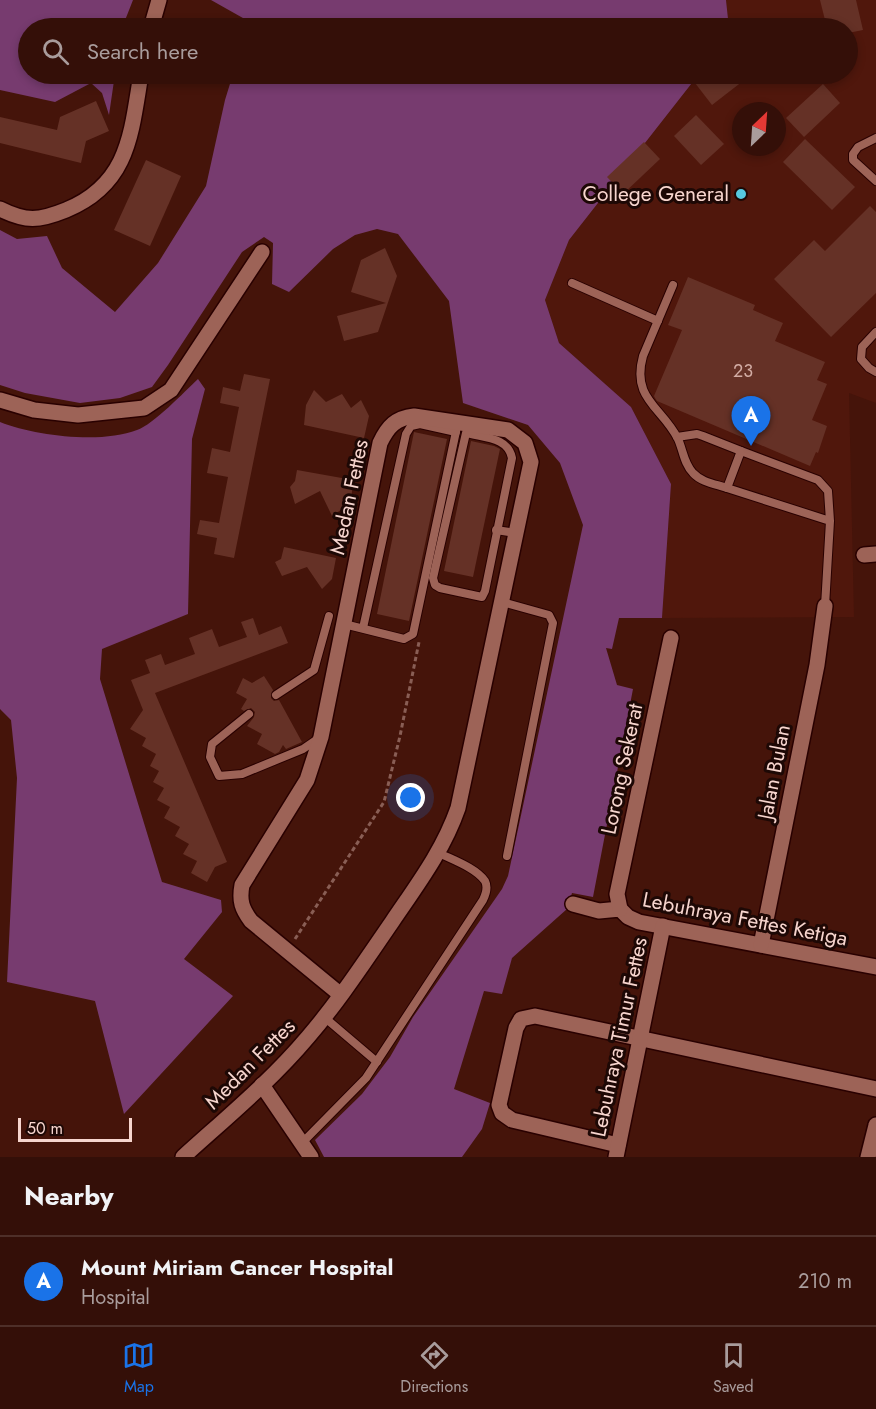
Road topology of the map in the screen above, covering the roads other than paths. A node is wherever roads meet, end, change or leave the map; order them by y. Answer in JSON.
{"nodes":[{"id":1,"x":159,"y":0,"type":"edge"},
{"id":2,"x":154,"y":18,"type":"edge"},
{"id":3,"x":139,"y":84,"type":"edge"},
{"id":4,"x":876,"y":138,"type":"edge"},
{"id":5,"x":876,"y":181,"type":"edge"},
{"id":6,"x":0,"y":209,"type":"edge"},
{"id":7,"x":262,"y":252,"type":"dead end"},
{"id":8,"x":572,"y":283,"type":"dead end"},
{"id":9,"x":673,"y":285,"type":"dead end"},
{"id":10,"x":658,"y":321,"type":"junction"},
{"id":11,"x":876,"y":332,"type":"edge"},
{"id":12,"x":876,"y":372,"type":"edge"},
{"id":13,"x":0,"y":400,"type":"edge"},
{"id":14,"x":457,"y":427,"type":"junction"},
{"id":15,"x":677,"y":437,"type":"junction"},
{"id":16,"x":741,"y":451,"type":"junction"},
{"id":17,"x":727,"y":488,"type":"junction"},
{"id":18,"x":830,"y":521,"type":"junction"},
{"id":19,"x":496,"y":530,"type":"junction"},
{"id":20,"x":516,"y":533,"type":"junction"},
{"id":21,"x":502,"y":602,"type":"junction"},
{"id":22,"x":825,"y":606,"type":"joint"},
{"id":23,"x":330,"y":616,"type":"dead end"},
{"id":24,"x":344,"y":624,"type":"junction"},
{"id":25,"x":363,"y":628,"type":"junction"},
{"id":26,"x":671,"y":638,"type":"dead end"},
{"id":27,"x":276,"y":695,"type":"dead end"},
{"id":28,"x":249,"y":714,"type":"dead end"},
{"id":29,"x":321,"y":737,"type":"junction"},
{"id":30,"x":439,"y":853,"type":"junction"},
{"id":31,"x":507,"y":856,"type":"dead end"},
{"id":32,"x":573,"y":904,"type":"dead end"},
{"id":33,"x":620,"y":909,"type":"junction"},
{"id":34,"x":663,"y":926,"type":"junction"},
{"id":35,"x":761,"y":945,"type":"junction"},
{"id":36,"x":876,"y":967,"type":"edge"},
{"id":37,"x":341,"y":995,"type":"junction"},
{"id":38,"x":324,"y":1017,"type":"junction"},
{"id":39,"x":639,"y":1038,"type":"junction"},
{"id":40,"x":377,"y":1062,"type":"junction"},
{"id":41,"x":262,"y":1085,"type":"junction"},
{"id":42,"x":876,"y":1089,"type":"edge"},
{"id":43,"x":876,"y":1125,"type":"edge"},
{"id":44,"x":302,"y":1143,"type":"junction"},
{"id":45,"x":617,"y":1151,"type":"edge"},
{"id":46,"x":183,"y":1157,"type":"edge"},
{"id":47,"x":311,"y":1157,"type":"edge"},
{"id":48,"x":868,"y":1157,"type":"edge"}],
"edges":[{"from":1,"to":2,"type":"street"},
{"from":3,"to":6,"type":"street"},
{"from":4,"to":5,"type":"lane"},
{"from":7,"to":13,"type":"street"},
{"from":8,"to":10,"type":"lane"},
{"from":9,"to":10,"type":"lane"},
{"from":10,"to":15,"type":"lane"},
{"from":11,"to":12,"type":"lane"},
{"from":14,"to":20,"type":"street","name":"Medan Fettes"},
{"from":14,"to":24,"type":"street","name":"Medan Fettes"},
{"from":14,"to":25,"type":"lane"},
{"from":14,"to":25,"type":"lane"},
{"from":15,"to":16,"type":"lane"},
{"from":15,"to":17,"type":"lane"},
{"from":16,"to":17,"type":"lane"},
{"from":16,"to":18,"type":"lane"},
{"from":17,"to":18,"type":"lane"},
{"from":18,"to":22,"type":"lane"},
{"from":19,"to":19,"type":"lane"},
{"from":19,"to":20,"type":"lane"},
{"from":20,"to":21,"type":"street","name":"Medan Fettes"},
{"from":21,"to":30,"type":"street","name":"Medan Fettes"},
{"from":21,"to":31,"type":"lane"},
{"from":22,"to":35,"type":"street","name":"Jalan Bulan"},
{"from":23,"to":27,"type":"lane"},
{"from":24,"to":25,"type":"lane"},
{"from":24,"to":29,"type":"street","name":"Medan Fettes"},
{"from":26,"to":33,"type":"street","name":"Lorong Sekerat"},
{"from":28,"to":29,"type":"lane"},
{"from":29,"to":37,"type":"street","name":"Medan Fettes"},
{"from":30,"to":37,"type":"street","name":"Medan Fettes"},
{"from":30,"to":40,"type":"lane"},
{"from":32,"to":33,"type":"street","name":"Lebuhraya Fettes Ketiga"},
{"from":33,"to":34,"type":"street","name":"Lebuhraya Fettes Ketiga"},
{"from":34,"to":35,"type":"street","name":"Lebuhraya Fettes Ketiga"},
{"from":34,"to":39,"type":"street","name":"Lebuhraya Timur Fettes"},
{"from":35,"to":36,"type":"street","name":"Lebuhraya Fettes Ketiga"},
{"from":37,"to":38,"type":"street","name":"Medan Fettes"},
{"from":38,"to":40,"type":"lane"},
{"from":38,"to":41,"type":"street","name":"Medan Fettes"},
{"from":39,"to":42,"type":"street"},
{"from":39,"to":45,"type":"street","name":"Lebuhraya Timur Fettes"},
{"from":39,"to":45,"type":"street"},
{"from":40,"to":44,"type":"lane"},
{"from":41,"to":44,"type":"street"},
{"from":41,"to":46,"type":"street","name":"Medan Fettes"},
{"from":43,"to":48,"type":"street"},
{"from":44,"to":47,"type":"street"}]}
